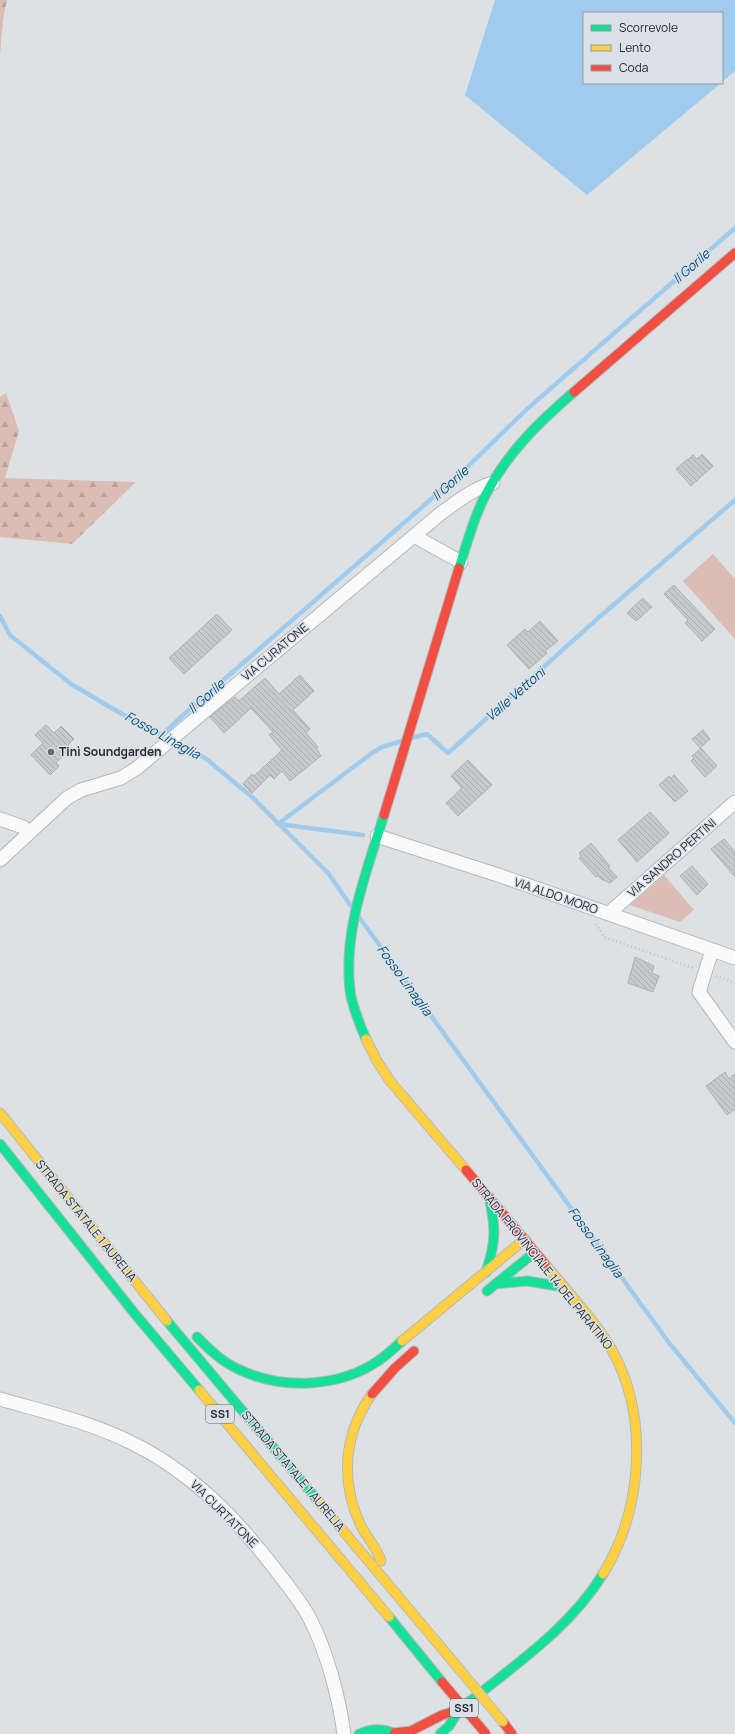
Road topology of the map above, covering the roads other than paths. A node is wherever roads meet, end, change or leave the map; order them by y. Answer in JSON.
{"nodes":[{"id":1,"x":735,"y":253,"type":"edge"},
{"id":2,"x":493,"y":483,"type":"junction"},
{"id":3,"x":414,"y":536,"type":"junction"},
{"id":4,"x":461,"y":562,"type":"junction"},
{"id":5,"x":735,"y":802,"type":"edge"},
{"id":6,"x":0,"y":820,"type":"edge"},
{"id":7,"x":30,"y":832,"type":"junction"},
{"id":8,"x":377,"y":836,"type":"junction"},
{"id":9,"x":0,"y":860,"type":"edge"},
{"id":10,"x":608,"y":914,"type":"junction"},
{"id":11,"x":712,"y":950,"type":"junction"},
{"id":12,"x":735,"y":958,"type":"edge"},
{"id":13,"x":735,"y":1042,"type":"edge"},
{"id":14,"x":0,"y":1113,"type":"edge"},
{"id":15,"x":0,"y":1144,"type":"edge"},
{"id":16,"x":489,"y":1197,"type":"junction"},
{"id":17,"x":525,"y":1239,"type":"junction"},
{"id":18,"x":535,"y":1252,"type":"junction"},
{"id":19,"x":486,"y":1272,"type":"junction"},
{"id":20,"x":495,"y":1284,"type":"junction"},
{"id":21,"x":564,"y":1287,"type":"junction"},
{"id":22,"x":477,"y":1299,"type":"dead end"},
{"id":23,"x":151,"y":1302,"type":"junction"},
{"id":24,"x":164,"y":1304,"type":"dead end"},
{"id":25,"x":190,"y":1329,"type":"dead end"},
{"id":26,"x":422,"y":1344,"type":"dead end"},
{"id":27,"x":0,"y":1399,"type":"edge"},
{"id":28,"x":385,"y":1582,"type":"junction"},
{"id":29,"x":459,"y":1710,"type":"junction"},
{"id":30,"x":395,"y":1733,"type":"edge"},
{"id":31,"x":344,"y":1734,"type":"edge"},
{"id":32,"x":359,"y":1734,"type":"edge"},
{"id":33,"x":440,"y":1734,"type":"edge"},
{"id":34,"x":486,"y":1734,"type":"edge"},
{"id":35,"x":512,"y":1734,"type":"edge"}],
"edges":[{"from":1,"to":2,"type":"main road","name":"STRADA PROVINCIALE 14 DEL PARATINO"},
{"from":2,"to":3,"type":"street","name":"VIA CURATONE"},
{"from":2,"to":4,"type":"main road","name":"STRADA PROVINCIALE 14 DEL PARATINO"},
{"from":3,"to":4,"type":"street"},
{"from":3,"to":7,"type":"street","name":"VIA CURATONE"},
{"from":4,"to":8,"type":"main road","name":"STRADA PROVINCIALE 14 DEL PARATINO"},
{"from":5,"to":10,"type":"street","name":"VIA SANDRO PERTINI"},
{"from":6,"to":7,"type":"street"},
{"from":7,"to":9,"type":"street","name":"VIA CURATONE"},
{"from":8,"to":10,"type":"street","name":"VIA ALDO MORO"},
{"from":8,"to":16,"type":"main road","name":"STRADA PROVINCIALE 14 DEL PARATINO"},
{"from":10,"to":11,"type":"street","name":"VIA ALDO MORO"},
{"from":11,"to":12,"type":"street","name":"VIA ALDO MORO"},
{"from":11,"to":13,"type":"street"},
{"from":14,"to":23,"type":"main road","name":"STRADA STATALE 1 AURELIA","number":"SS1"},
{"from":15,"to":34,"type":"main road","name":"STRADA STATALE 1 AURELIA","number":"SS1","bridge":true},
{"from":16,"to":17,"type":"main road","name":"STRADA PROVINCIALE 14 DEL PARATINO"},
{"from":16,"to":19,"type":"main road"},
{"from":17,"to":18,"type":"main road","name":"STRADA PROVINCIALE 14 DEL PARATINO"},
{"from":17,"to":19,"type":"main road"},
{"from":18,"to":20,"type":"main road"},
{"from":18,"to":21,"type":"main road","name":"STRADA PROVINCIALE 14 DEL PARATINO"},
{"from":19,"to":25,"type":"main road"},
{"from":20,"to":21,"type":"main road"},
{"from":20,"to":22,"type":"main road"},
{"from":21,"to":29,"type":"main road","name":"STRADA PROVINCIALE 14 DEL PARATINO"},
{"from":23,"to":24,"type":"main road"},
{"from":23,"to":28,"type":"main road","name":"STRADA STATALE 1 AURELIA","number":"SS1"},
{"from":26,"to":28,"type":"main road"},
{"from":27,"to":31,"type":"street","name":"VIA CURTATONE"},
{"from":28,"to":35,"type":"main road","name":"STRADA STATALE 1 AURELIA","number":"SS1","bridge":true},
{"from":29,"to":30,"type":"main road","name":"STRADA PROVINCIALE 14 DEL PARATINO"},
{"from":29,"to":33,"type":"main road","name":"STRADA PROVINCIALE 14 DEL PARATINO"},
{"from":30,"to":32,"type":"main road","name":"STRADA PROVINCIALE 14 DEL PARATINO"}]}
